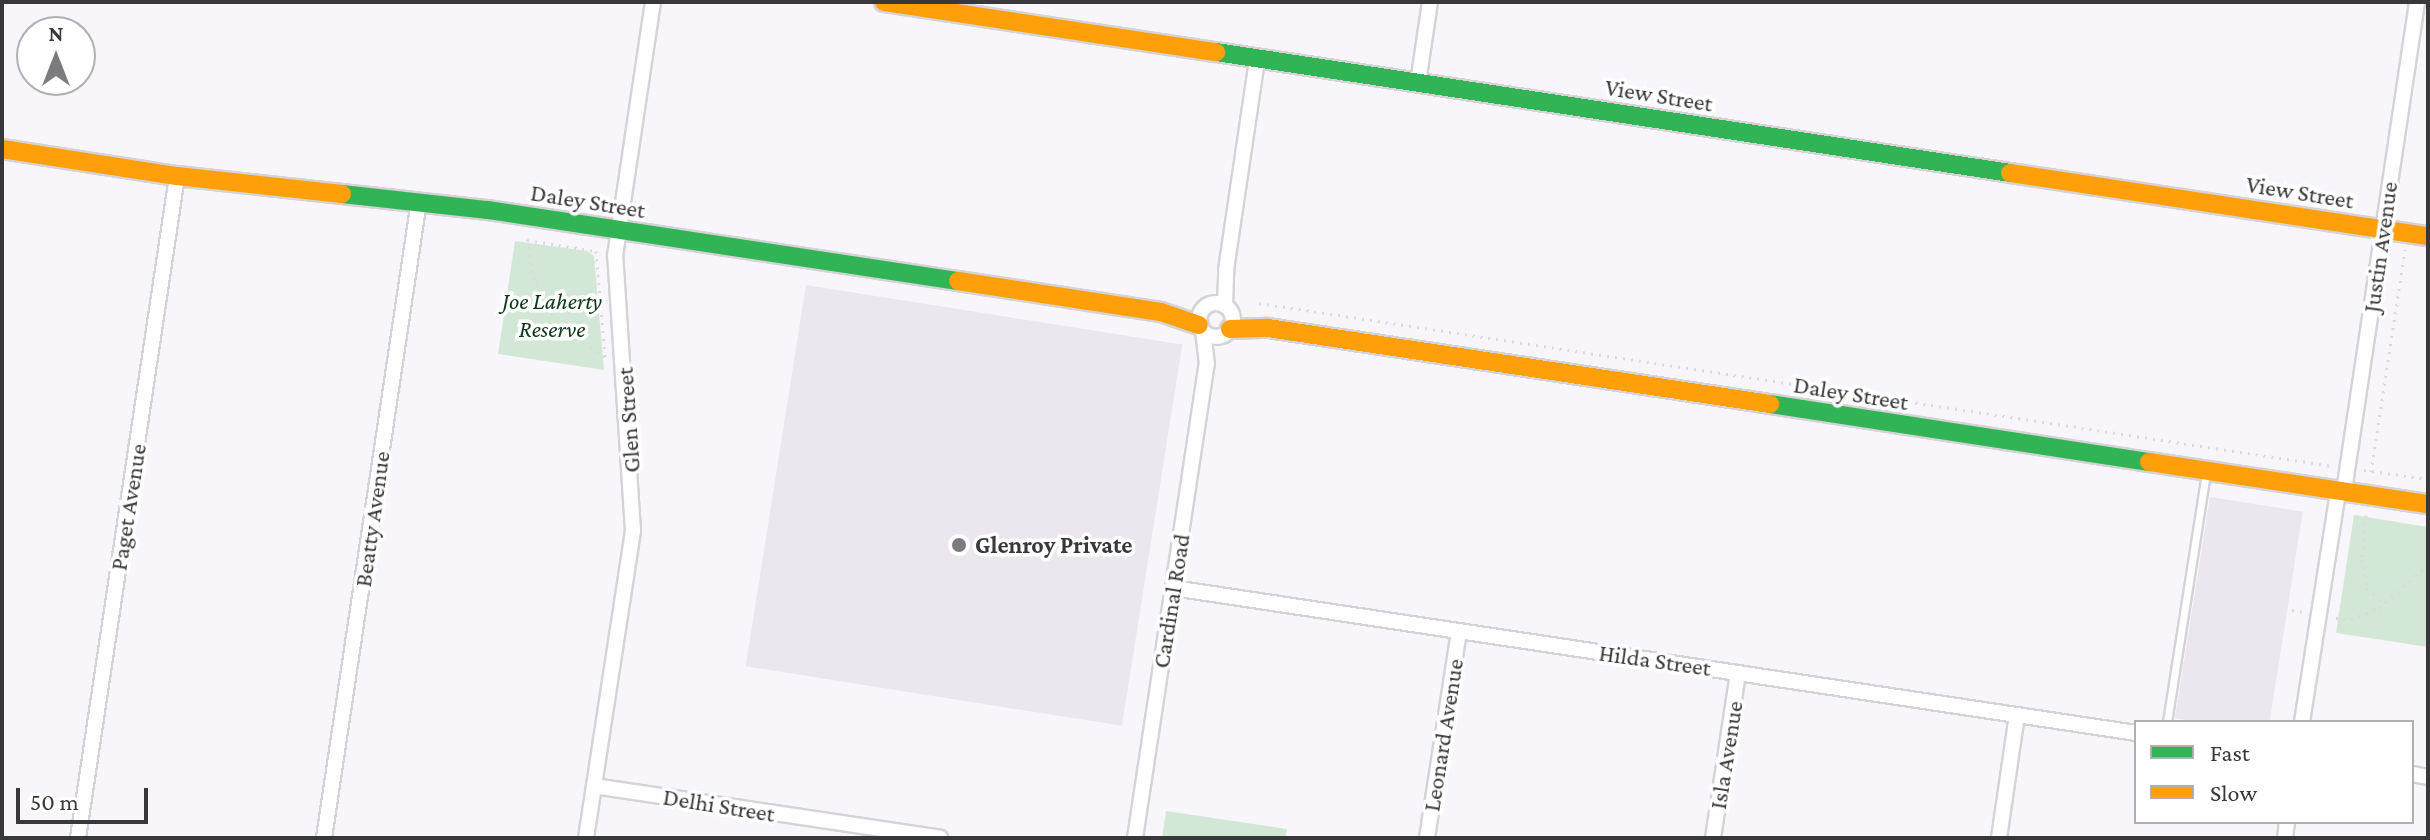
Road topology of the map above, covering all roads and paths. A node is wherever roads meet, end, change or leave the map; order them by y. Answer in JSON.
{"nodes":[{"id":1,"x":653,"y":2,"type":"edge"},
{"id":2,"x":884,"y":2,"type":"edge"},
{"id":3,"x":1430,"y":2,"type":"edge"},
{"id":4,"x":2417,"y":2,"type":"edge"},
{"id":5,"x":1257,"y":59,"type":"junction"},
{"id":6,"x":1418,"y":83,"type":"junction"},
{"id":7,"x":3,"y":149,"type":"edge"},
{"id":8,"x":177,"y":176,"type":"junction"},
{"id":9,"x":419,"y":201,"type":"junction"},
{"id":10,"x":2383,"y":229,"type":"junction"},
{"id":11,"x":618,"y":230,"type":"junction"},
{"id":12,"x":2428,"y":236,"type":"edge"},
{"id":13,"x":527,"y":240,"type":"joint"},
{"id":14,"x":2405,"y":250,"type":"dead end"},
{"id":15,"x":1259,"y":303,"type":"dead end"},
{"id":16,"x":1216,"y":320,"type":"junction"},
{"id":17,"x":2348,"y":468,"type":"junction"},
{"id":18,"x":2206,"y":471,"type":"junction"},
{"id":19,"x":2371,"y":471,"type":"junction"},
{"id":20,"x":2428,"y":479,"type":"edge"},
{"id":21,"x":2341,"y":491,"type":"junction"},
{"id":22,"x":2367,"y":495,"type":"junction"},
{"id":23,"x":2428,"y":504,"type":"edge"},
{"id":24,"x":2428,"y":565,"type":"edge"},
{"id":25,"x":1173,"y":588,"type":"junction"},
{"id":26,"x":2385,"y":604,"type":"junction"},
{"id":27,"x":2292,"y":610,"type":"dead end"},
{"id":28,"x":2319,"y":615,"type":"junction"},
{"id":29,"x":1459,"y":631,"type":"junction"},
{"id":30,"x":1738,"y":673,"type":"junction"},
{"id":31,"x":2017,"y":715,"type":"junction"},
{"id":32,"x":2167,"y":720,"type":"edge"},
{"id":33,"x":2302,"y":720,"type":"edge"},
{"id":34,"x":2134,"y":733,"type":"edge"},
{"id":35,"x":594,"y":786,"type":"junction"},
{"id":36,"x":78,"y":838,"type":"edge"},
{"id":37,"x":324,"y":838,"type":"edge"},
{"id":38,"x":586,"y":838,"type":"edge"},
{"id":39,"x":940,"y":838,"type":"edge"},
{"id":40,"x":1135,"y":838,"type":"edge"},
{"id":41,"x":1427,"y":838,"type":"edge"},
{"id":42,"x":1713,"y":838,"type":"edge"},
{"id":43,"x":1999,"y":838,"type":"edge"}],
"edges":[{"from":1,"to":11,"type":"street","name":"Glen Street"},
{"from":2,"to":5,"type":"street","name":"View Street"},
{"from":3,"to":6,"type":"street"},
{"from":4,"to":10,"type":"street","name":"Justin Avenue"},
{"from":5,"to":6,"type":"street","name":"View Street"},
{"from":5,"to":16,"type":"street","name":"Cardinal Road"},
{"from":6,"to":10,"type":"street","name":"View Street"},
{"from":7,"to":8,"type":"street","name":"Daley Street"},
{"from":8,"to":9,"type":"street","name":"Daley Street"},
{"from":8,"to":36,"type":"street","name":"Paget Avenue"},
{"from":9,"to":11,"type":"street","name":"Daley Street"},
{"from":9,"to":37,"type":"street","name":"Beatty Avenue"},
{"from":10,"to":12,"type":"street","name":"View Street"},
{"from":10,"to":17,"type":"street","name":"Justin Avenue"},
{"from":11,"to":16,"type":"street","name":"Daley Street"},
{"from":11,"to":35,"type":"street","name":"Glen Street"},
{"from":13,"to":13,"type":"path"},
{"from":14,"to":19,"type":"path"},
{"from":15,"to":17,"type":"path"},
{"from":16,"to":18,"type":"street","name":"Daley Street"},
{"from":16,"to":25,"type":"street","name":"Cardinal Road"},
{"from":17,"to":19,"type":"path"},
{"from":17,"to":21,"type":"street","name":"Justin Avenue"},
{"from":18,"to":21,"type":"street","name":"Daley Street"},
{"from":18,"to":32,"type":"lane"},
{"from":19,"to":20,"type":"path"},
{"from":19,"to":22,"type":"path"},
{"from":21,"to":22,"type":"street","name":"Daley Street"},
{"from":21,"to":28,"type":"street","name":"Justin Avenue"},
{"from":22,"to":23,"type":"street","name":"Daley Street"},
{"from":22,"to":26,"type":"path"},
{"from":24,"to":26,"type":"path"},
{"from":25,"to":29,"type":"street","name":"Hilda Street"},
{"from":25,"to":40,"type":"street","name":"Cardinal Road"},
{"from":26,"to":28,"type":"path"},
{"from":27,"to":28,"type":"path"},
{"from":28,"to":33,"type":"street","name":"Justin Avenue"},
{"from":29,"to":30,"type":"street","name":"Hilda Street"},
{"from":29,"to":41,"type":"street","name":"Leonard Avenue"},
{"from":30,"to":31,"type":"street","name":"Hilda Street"},
{"from":30,"to":42,"type":"street","name":"Isla Avenue"},
{"from":31,"to":34,"type":"street","name":"Hilda Street"},
{"from":31,"to":43,"type":"street"},
{"from":35,"to":38,"type":"street","name":"Glen Street"},
{"from":35,"to":39,"type":"street","name":"Delhi Street"}]}
